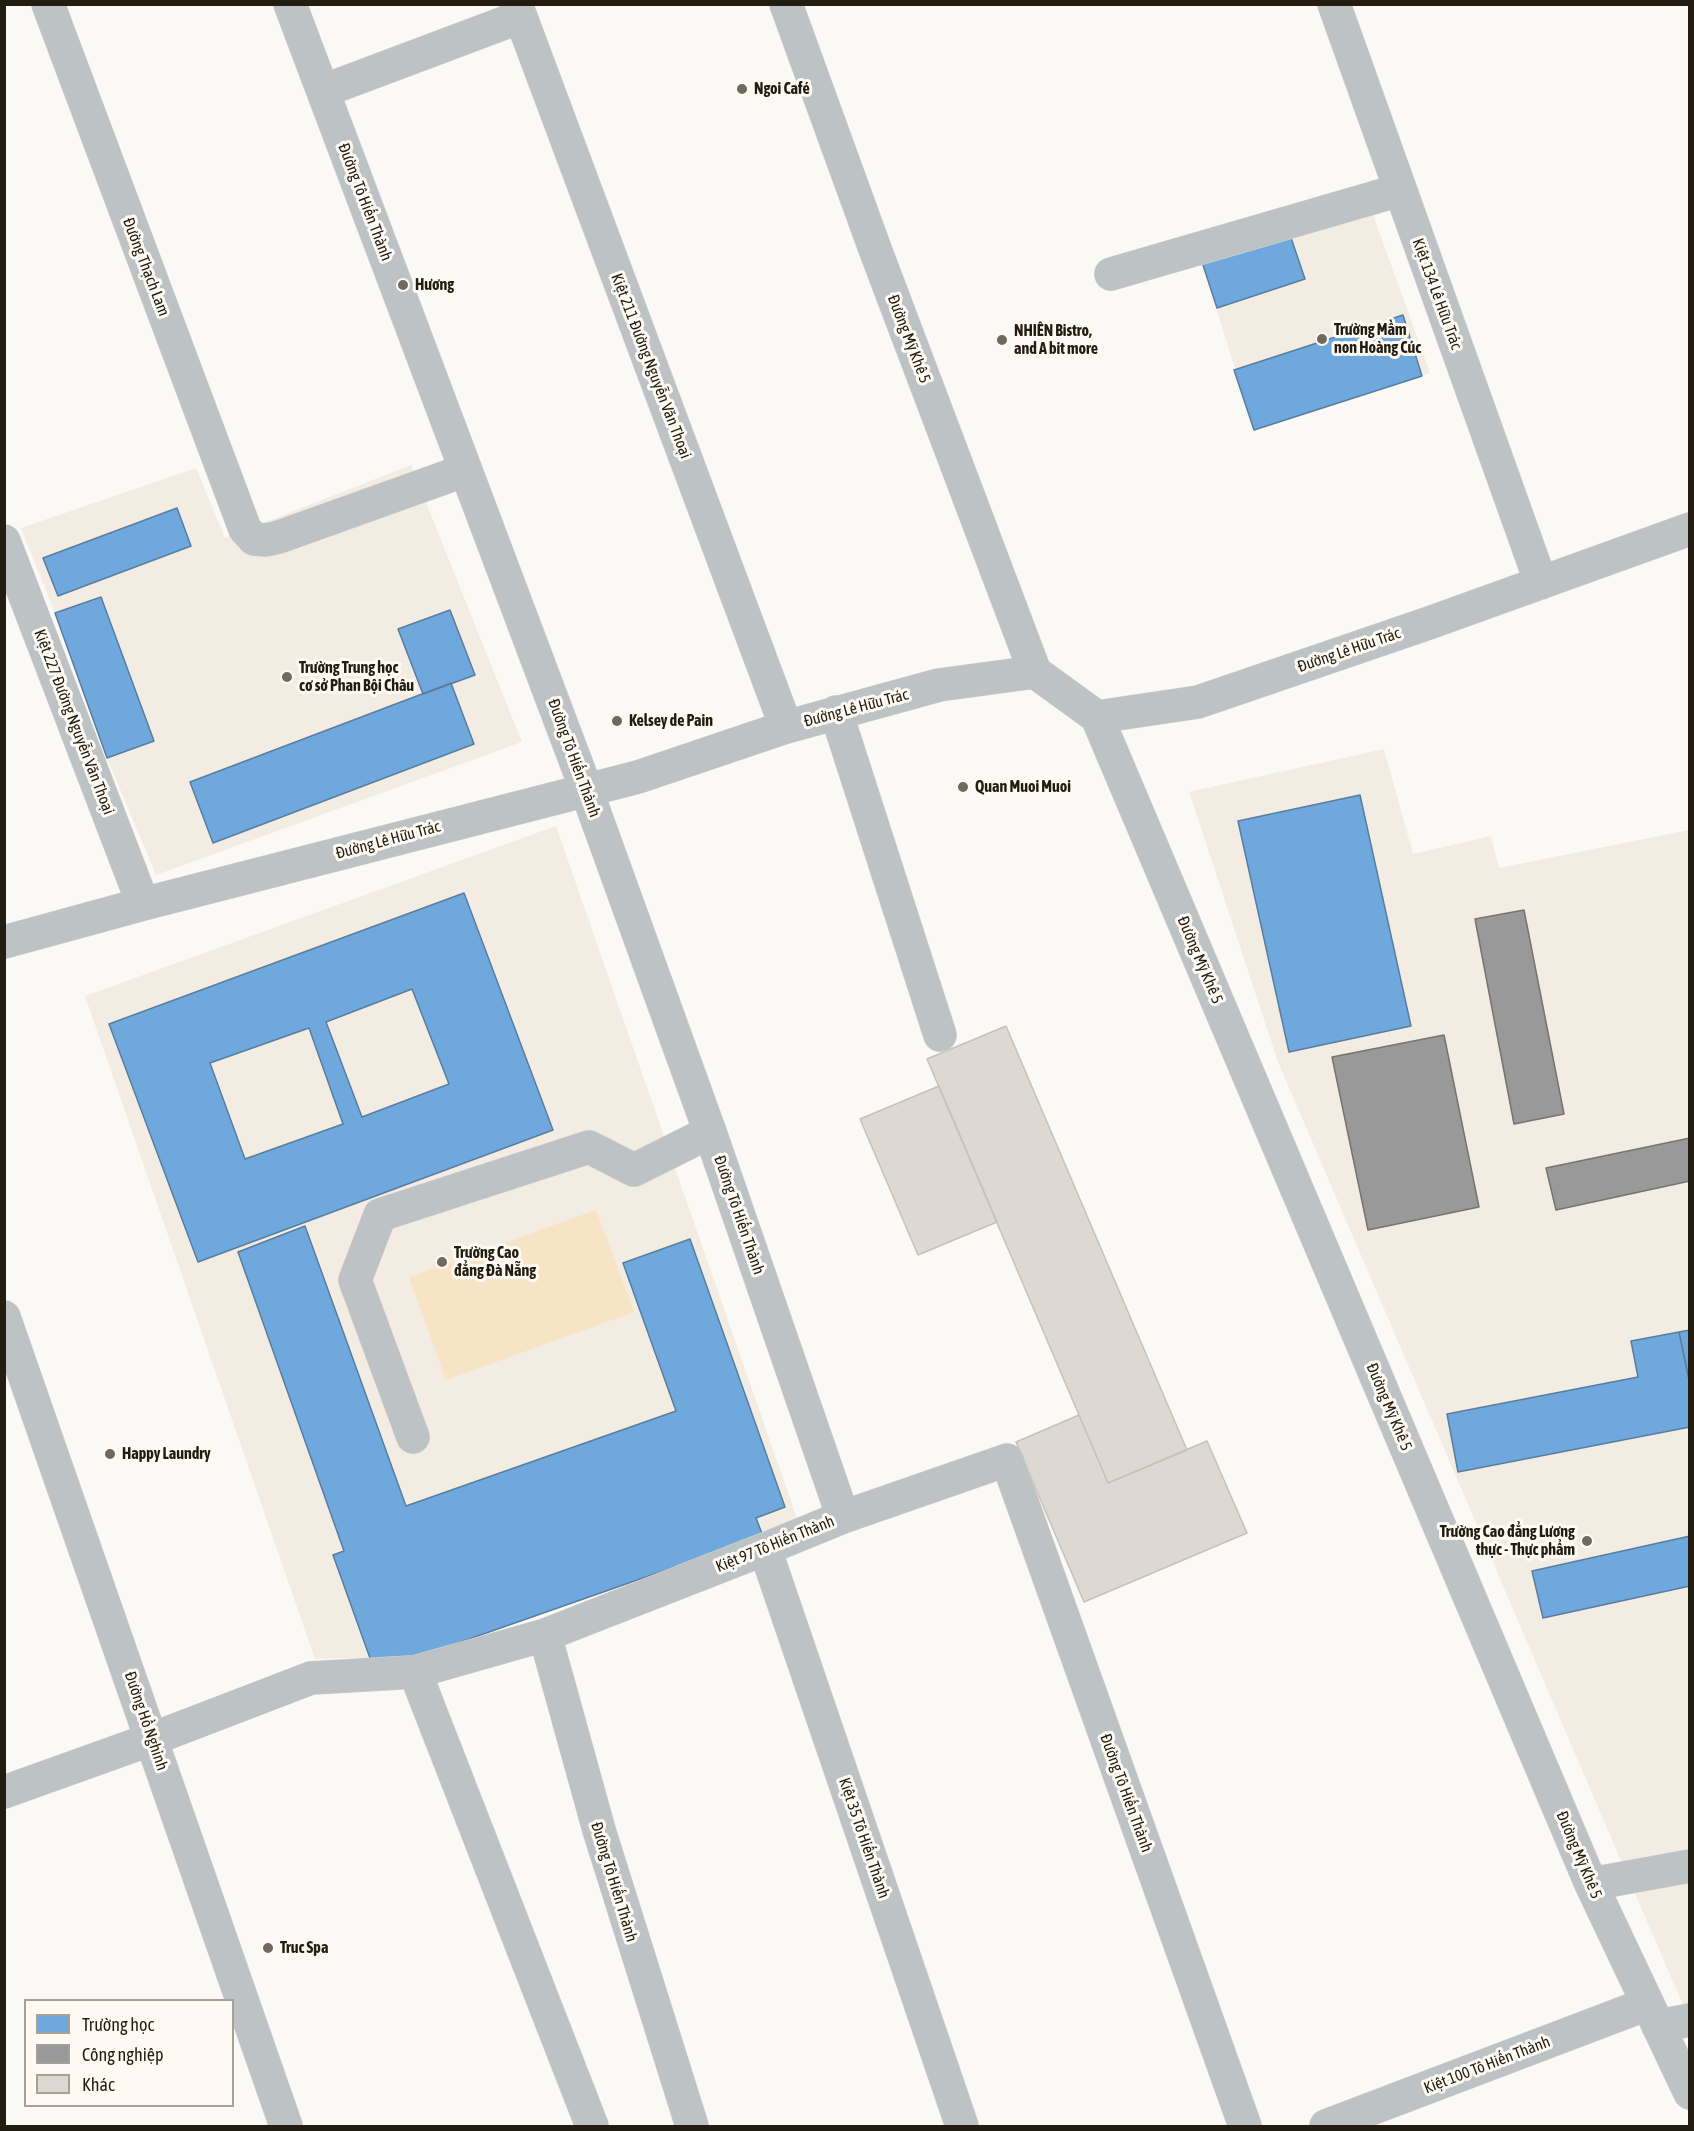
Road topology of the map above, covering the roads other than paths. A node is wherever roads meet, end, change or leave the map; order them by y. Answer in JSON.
{"nodes":[{"id":1,"x":48,"y":4,"type":"edge"},
{"id":2,"x":290,"y":4,"type":"edge"},
{"id":3,"x":786,"y":4,"type":"edge"},
{"id":4,"x":1334,"y":4,"type":"edge"},
{"id":5,"x":518,"y":11,"type":"edge"},
{"id":6,"x":323,"y":91,"type":"junction"},
{"id":7,"x":1400,"y":190,"type":"junction"},
{"id":8,"x":1111,"y":274,"type":"dead end"},
{"id":9,"x":466,"y":470,"type":"junction"},
{"id":10,"x":1689,"y":529,"type":"edge"},
{"id":11,"x":4,"y":541,"type":"edge"},
{"id":12,"x":1541,"y":583,"type":"junction"},
{"id":13,"x":1035,"y":672,"type":"junction"},
{"id":14,"x":836,"y":712,"type":"junction"},
{"id":15,"x":1097,"y":717,"type":"junction"},
{"id":16,"x":786,"y":727,"type":"junction"},
{"id":17,"x":586,"y":789,"type":"junction"},
{"id":18,"x":143,"y":904,"type":"junction"},
{"id":19,"x":4,"y":942,"type":"edge"},
{"id":20,"x":940,"y":1035,"type":"dead end"},
{"id":21,"x":711,"y":1132,"type":"junction"},
{"id":22,"x":4,"y":1317,"type":"edge"},
{"id":23,"x":413,"y":1437,"type":"dead end"},
{"id":24,"x":1007,"y":1460,"type":"joint"},
{"id":25,"x":843,"y":1517,"type":"junction"},
{"id":26,"x":765,"y":1549,"type":"junction"},
{"id":27,"x":545,"y":1635,"type":"junction"},
{"id":28,"x":415,"y":1672,"type":"junction"},
{"id":29,"x":152,"y":1739,"type":"junction"},
{"id":30,"x":4,"y":1792,"type":"edge"},
{"id":31,"x":1689,"y":1866,"type":"edge"},
{"id":32,"x":1591,"y":1884,"type":"junction"},
{"id":33,"x":1653,"y":2015,"type":"junction"},
{"id":34,"x":1689,"y":2020,"type":"edge"},
{"id":35,"x":1689,"y":2093,"type":"edge"},
{"id":36,"x":1368,"y":2119,"type":"edge"},
{"id":37,"x":286,"y":2127,"type":"edge"},
{"id":38,"x":592,"y":2127,"type":"edge"},
{"id":39,"x":692,"y":2127,"type":"edge"},
{"id":40,"x":962,"y":2127,"type":"edge"},
{"id":41,"x":1245,"y":2127,"type":"edge"},
{"id":42,"x":1326,"y":2127,"type":"edge"}],
"edges":[{"from":1,"to":9,"type":"street","name":"Đường Thạch Lam"},
{"from":2,"to":6,"type":"street","name":"Đường Tô Hiến Thành"},
{"from":3,"to":13,"type":"street","name":"Đường Mỹ Khê 5"},
{"from":4,"to":7,"type":"street","name":"Kiệt 134 Lê Hữu Trác"},
{"from":5,"to":6,"type":"street"},
{"from":5,"to":16,"type":"street","name":"Kiệt 211 Đường Nguyễn Văn Thoại"},
{"from":6,"to":9,"type":"street","name":"Đường Tô Hiến Thành"},
{"from":7,"to":8,"type":"street"},
{"from":7,"to":12,"type":"street","name":"Kiệt 134 Lê Hữu Trác"},
{"from":9,"to":17,"type":"street","name":"Đường Tô Hiến Thành"},
{"from":10,"to":12,"type":"street","name":"Đường Lê Hữu Trác"},
{"from":11,"to":18,"type":"street","name":"Kiệt 227 Đường Nguyễn Văn Thoại"},
{"from":12,"to":15,"type":"street","name":"Đường Lê Hữu Trác"},
{"from":13,"to":14,"type":"street","name":"Đường Lê Hữu Trác"},
{"from":13,"to":15,"type":"street"},
{"from":14,"to":16,"type":"street","name":"Đường Lê Hữu Trác"},
{"from":14,"to":20,"type":"street"},
{"from":15,"to":32,"type":"street","name":"Đường Mỹ Khê 5"},
{"from":16,"to":17,"type":"street","name":"Đường Lê Hữu Trác"},
{"from":17,"to":18,"type":"street","name":"Đường Lê Hữu Trác"},
{"from":17,"to":21,"type":"street","name":"Đường Tô Hiến Thành"},
{"from":18,"to":19,"type":"street","name":"Đường Lê Hữu Trác"},
{"from":21,"to":23,"type":"street"},
{"from":21,"to":25,"type":"street","name":"Đường Tô Hiến Thành"},
{"from":22,"to":29,"type":"street","name":"Đường Hồ Nghinh"},
{"from":24,"to":25,"type":"street","name":"Kiệt 97 Tô Hiến Thành"},
{"from":24,"to":41,"type":"street","name":"Đường Tô Hiến Thành"},
{"from":25,"to":26,"type":"street","name":"Kiệt 97 Tô Hiến Thành"},
{"from":26,"to":27,"type":"street","name":"Kiệt 97 Tô Hiến Thành"},
{"from":26,"to":40,"type":"street","name":"Kiệt 35 Tô Hiến Thành"},
{"from":27,"to":28,"type":"street","name":"Kiệt 97 Tô Hiến Thành"},
{"from":27,"to":39,"type":"street","name":"Đường Tô Hiến Thành"},
{"from":28,"to":29,"type":"street","name":"Kiệt 97 Tô Hiến Thành"},
{"from":28,"to":38,"type":"street"},
{"from":29,"to":30,"type":"street","name":"Kiệt 97 Tô Hiến Thành"},
{"from":29,"to":37,"type":"street","name":"Đường Hồ Nghinh"},
{"from":31,"to":32,"type":"street"},
{"from":32,"to":33,"type":"street","name":"Đường Mỹ Khê 5"},
{"from":33,"to":34,"type":"street","name":"Kiệt 100 Tô Hiến Thành"},
{"from":33,"to":35,"type":"street","name":"Đường Mỹ Khê 5"},
{"from":33,"to":36,"type":"street","name":"Kiệt 100 Tô Hiến Thành"},
{"from":36,"to":42,"type":"street","name":"Kiệt 100 Tô Hiến Thành"}]}
